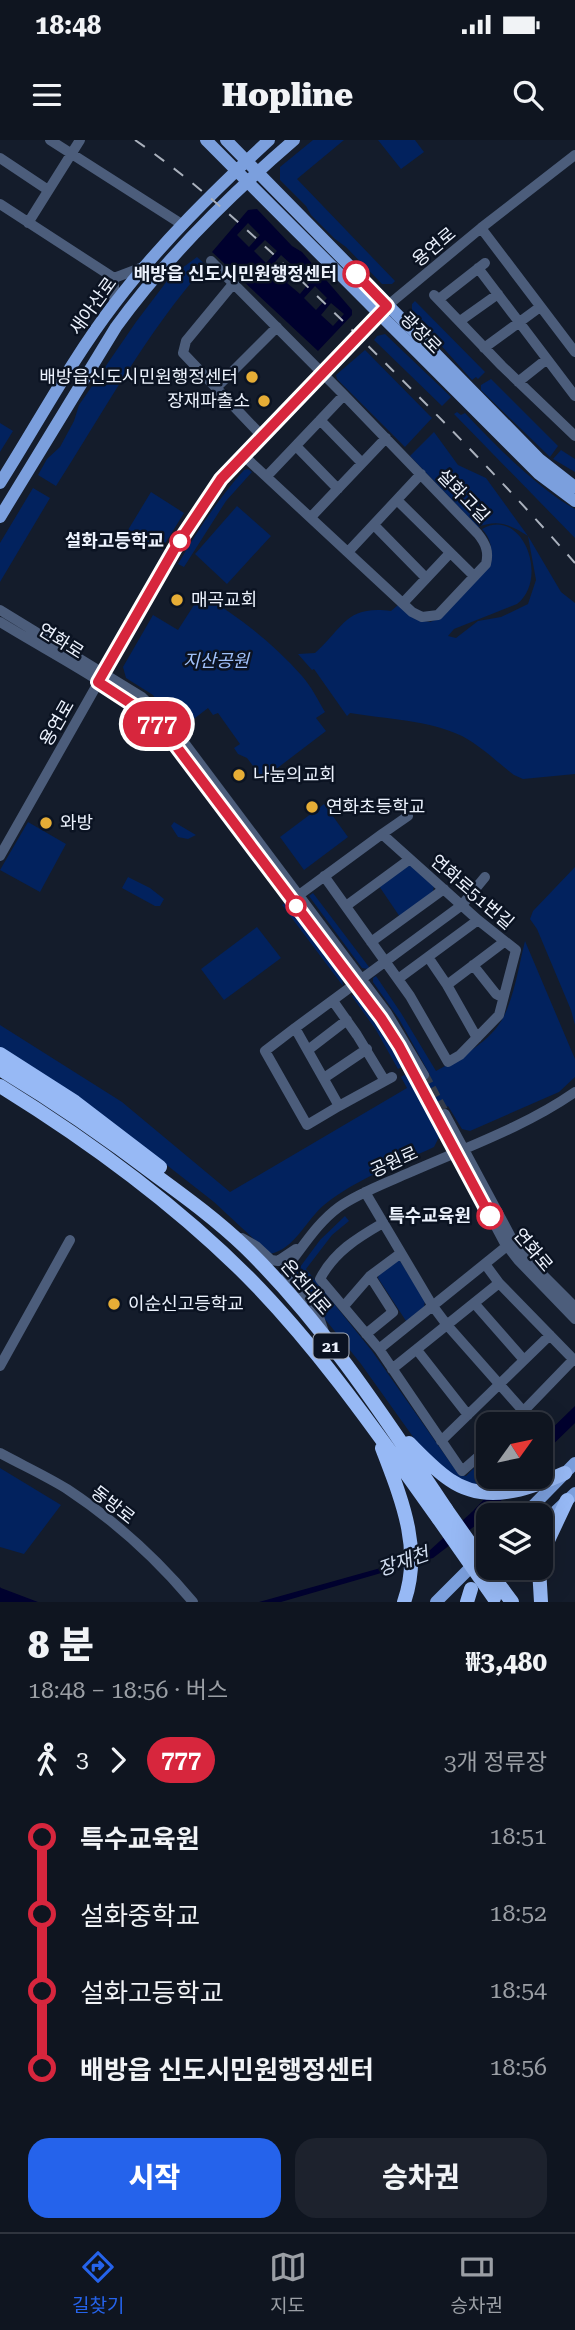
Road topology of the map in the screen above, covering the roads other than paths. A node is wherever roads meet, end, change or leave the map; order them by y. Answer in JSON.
{"nodes":[{"id":1,"x":50,"y":140,"type":"edge"},
{"id":2,"x":80,"y":140,"type":"edge"},
{"id":3,"x":206,"y":140,"type":"edge"},
{"id":4,"x":226,"y":140,"type":"edge"},
{"id":5,"x":270,"y":140,"type":"edge"},
{"id":6,"x":295,"y":140,"type":"edge"},
{"id":7,"x":71,"y":154,"type":"junction"},
{"id":8,"x":575,"y":155,"type":"edge"},
{"id":9,"x":0,"y":158,"type":"edge"},
{"id":10,"x":242,"y":165,"type":"junction"},
{"id":11,"x":254,"y":177,"type":"junction"},
{"id":12,"x":48,"y":190,"type":"junction"},
{"id":13,"x":0,"y":204,"type":"edge"},
{"id":14,"x":28,"y":223,"type":"junction"},
{"id":15,"x":183,"y":225,"type":"junction"},
{"id":16,"x":481,"y":228,"type":"junction"},
{"id":17,"x":211,"y":261,"type":"dead end"},
{"id":18,"x":145,"y":266,"type":"junction"},
{"id":19,"x":114,"y":278,"type":"junction"},
{"id":20,"x":233,"y":284,"type":"junction"},
{"id":21,"x":498,"y":294,"type":"junction"},
{"id":22,"x":114,"y":304,"type":"junction"},
{"id":23,"x":540,"y":307,"type":"junction"},
{"id":24,"x":383,"y":310,"type":"junction"},
{"id":25,"x":460,"y":321,"type":"junction"},
{"id":26,"x":519,"y":323,"type":"junction"},
{"id":27,"x":277,"y":327,"type":"junction"},
{"id":28,"x":484,"y":348,"type":"junction"},
{"id":29,"x":575,"y":352,"type":"edge"},
{"id":30,"x":547,"y":359,"type":"junction"},
{"id":31,"x":323,"y":374,"type":"junction"},
{"id":32,"x":518,"y":382,"type":"junction"},
{"id":33,"x":216,"y":388,"type":"junction"},
{"id":34,"x":344,"y":395,"type":"junction"},
{"id":35,"x":575,"y":396,"type":"edge"},
{"id":36,"x":320,"y":420,"type":"junction"},
{"id":37,"x":574,"y":433,"type":"edge"},
{"id":38,"x":262,"y":436,"type":"junction"},
{"id":39,"x":386,"y":438,"type":"junction"},
{"id":40,"x":296,"y":446,"type":"junction"},
{"id":41,"x":243,"y":455,"type":"junction"},
{"id":42,"x":362,"y":463,"type":"junction"},
{"id":43,"x":421,"y":474,"type":"junction"},
{"id":44,"x":267,"y":476,"type":"junction"},
{"id":45,"x":0,"y":483,"type":"edge"},
{"id":46,"x":575,"y":487,"type":"edge"},
{"id":47,"x":338,"y":489,"type":"junction"},
{"id":48,"x":397,"y":500,"type":"junction"},
{"id":49,"x":575,"y":501,"type":"edge"},
{"id":50,"x":0,"y":517,"type":"edge"},
{"id":51,"x":310,"y":517,"type":"junction"},
{"id":52,"x":373,"y":525,"type":"junction"},
{"id":53,"x":348,"y":552,"type":"junction"},
{"id":54,"x":450,"y":554,"type":"junction"},
{"id":55,"x":474,"y":576,"type":"junction"},
{"id":56,"x":426,"y":578,"type":"junction"},
{"id":57,"x":403,"y":603,"type":"junction"},
{"id":58,"x":0,"y":610,"type":"edge"},
{"id":59,"x":0,"y":622,"type":"edge"},
{"id":60,"x":103,"y":672,"type":"junction"},
{"id":61,"x":98,"y":682,"type":"junction"},
{"id":62,"x":408,"y":816,"type":"dead end"},
{"id":63,"x":382,"y":834,"type":"junction"},
{"id":64,"x":0,"y":856,"type":"edge"},
{"id":65,"x":410,"y":859,"type":"junction"},
{"id":66,"x":324,"y":876,"type":"junction"},
{"id":67,"x":485,"y":877,"type":"dead end"},
{"id":68,"x":444,"y":889,"type":"junction"},
{"id":69,"x":299,"y":894,"type":"junction"},
{"id":70,"x":462,"y":905,"type":"junction"},
{"id":71,"x":346,"y":906,"type":"junction"},
{"id":72,"x":478,"y":920,"type":"junction"},
{"id":73,"x":371,"y":942,"type":"junction"},
{"id":74,"x":504,"y":942,"type":"junction"},
{"id":75,"x":428,"y":957,"type":"junction"},
{"id":76,"x":385,"y":961,"type":"junction"},
{"id":77,"x":473,"y":965,"type":"junction"},
{"id":78,"x":398,"y":979,"type":"junction"},
{"id":79,"x":358,"y":981,"type":"junction"},
{"id":80,"x":447,"y":985,"type":"junction"},
{"id":81,"x":502,"y":997,"type":"junction"},
{"id":82,"x":332,"y":1001,"type":"junction"},
{"id":83,"x":347,"y":1020,"type":"junction"},
{"id":84,"x":295,"y":1028,"type":"junction"},
{"id":85,"x":477,"y":1038,"type":"junction"},
{"id":86,"x":367,"y":1049,"type":"junction"},
{"id":87,"x":308,"y":1050,"type":"junction"},
{"id":88,"x":0,"y":1054,"type":"edge"},
{"id":89,"x":0,"y":1069,"type":"edge"},
{"id":90,"x":421,"y":1077,"type":"tunnel mouth"},
{"id":91,"x":324,"y":1078,"type":"junction"},
{"id":92,"x":0,"y":1086,"type":"edge"},
{"id":93,"x":575,"y":1092,"type":"edge"},
{"id":94,"x":0,"y":1094,"type":"edge"},
{"id":95,"x":339,"y":1105,"type":"junction"},
{"id":96,"x":441,"y":1116,"type":"tunnel mouth"},
{"id":97,"x":460,"y":1150,"type":"junction"},
{"id":98,"x":365,"y":1192,"type":"junction"},
{"id":99,"x":193,"y":1203,"type":"junction"},
{"id":100,"x":383,"y":1223,"type":"junction"},
{"id":101,"x":226,"y":1230,"type":"junction"},
{"id":102,"x":310,"y":1238,"type":"junction"},
{"id":103,"x":70,"y":1240,"type":"dead end"},
{"id":104,"x":507,"y":1246,"type":"junction"},
{"id":105,"x":401,"y":1253,"type":"junction"},
{"id":106,"x":485,"y":1265,"type":"junction"},
{"id":107,"x":370,"y":1276,"type":"junction"},
{"id":108,"x":249,"y":1278,"type":"junction"},
{"id":109,"x":499,"y":1283,"type":"junction"},
{"id":110,"x":474,"y":1303,"type":"junction"},
{"id":111,"x":432,"y":1305,"type":"junction"},
{"id":112,"x":344,"y":1306,"type":"junction"},
{"id":113,"x":575,"y":1307,"type":"edge"},
{"id":114,"x":575,"y":1319,"type":"edge"},
{"id":115,"x":447,"y":1325,"type":"junction"},
{"id":116,"x":366,"y":1334,"type":"junction"},
{"id":117,"x":550,"y":1335,"type":"junction"},
{"id":118,"x":328,"y":1342,"type":"junction"},
{"id":119,"x":379,"y":1349,"type":"junction"},
{"id":120,"x":417,"y":1350,"type":"junction"},
{"id":121,"x":524,"y":1360,"type":"junction"},
{"id":122,"x":574,"y":1361,"type":"edge"},
{"id":123,"x":0,"y":1366,"type":"edge"},
{"id":124,"x":392,"y":1369,"type":"junction"},
{"id":125,"x":499,"y":1385,"type":"junction"},
{"id":126,"x":524,"y":1412,"type":"joint"},
{"id":127,"x":468,"y":1416,"type":"junction"},
{"id":128,"x":382,"y":1426,"type":"junction"},
{"id":129,"x":441,"y":1441,"type":"junction"},
{"id":130,"x":0,"y":1453,"type":"edge"},
{"id":131,"x":476,"y":1459,"type":"edge"},
{"id":132,"x":570,"y":1468,"type":"edge"},
{"id":133,"x":571,"y":1497,"type":"edge"},
{"id":134,"x":536,"y":1503,"type":"edge"},
{"id":135,"x":553,"y":1514,"type":"edge"},
{"id":136,"x":439,"y":1517,"type":"junction"},
{"id":137,"x":553,"y":1532,"type":"edge"},
{"id":138,"x":476,"y":1563,"type":"edge"},
{"id":139,"x":484,"y":1580,"type":"edge"},
{"id":140,"x":540,"y":1580,"type":"edge"},
{"id":141,"x":469,"y":1596,"type":"edge"},
{"id":142,"x":498,"y":1599,"type":"edge"},
{"id":143,"x":192,"y":1601,"type":"edge"},
{"id":144,"x":404,"y":1602,"type":"edge"},
{"id":145,"x":436,"y":1602,"type":"edge"},
{"id":146,"x":457,"y":1602,"type":"edge"},
{"id":147,"x":541,"y":1602,"type":"edge"}],
"edges":[{"from":1,"to":7,"type":"street"},
{"from":2,"to":7,"type":"street"},
{"from":3,"to":10,"type":"main road"},
{"from":4,"to":10,"type":"main road"},
{"from":5,"to":10,"type":"main road","name":"새아산로"},
{"from":6,"to":11,"type":"main road","name":"새아산로"},
{"from":7,"to":12,"type":"street"},
{"from":7,"to":15,"type":"street"},
{"from":8,"to":16,"type":"street","name":"용연로"},
{"from":9,"to":12,"type":"street"},
{"from":10,"to":11,"type":"main road","name":"광장로"},
{"from":10,"to":15,"type":"main road","name":"새아산로"},
{"from":11,"to":24,"type":"main road","name":"광장로"},
{"from":11,"to":50,"type":"main road","name":"새아산로"},
{"from":12,"to":14,"type":"street"},
{"from":13,"to":14,"type":"street"},
{"from":14,"to":19,"type":"street"},
{"from":15,"to":18,"type":"main road","name":"새아산로"},
{"from":16,"to":23,"type":"street"},
{"from":16,"to":24,"type":"street","name":"용연로"},
{"from":17,"to":20,"type":"street"},
{"from":18,"to":19,"type":"street"},
{"from":18,"to":22,"type":"main road","name":"새아산로"},
{"from":19,"to":22,"type":"street"},
{"from":20,"to":27,"type":"street"},
{"from":20,"to":33,"type":"street"},
{"from":21,"to":25,"type":"street"},
{"from":21,"to":25,"type":"street"},
{"from":21,"to":26,"type":"street"},
{"from":22,"to":45,"type":"main road","name":"새아산로"},
{"from":23,"to":26,"type":"street"},
{"from":23,"to":29,"type":"street"},
{"from":24,"to":31,"type":"street","name":"용연로"},
{"from":24,"to":46,"type":"main road","name":"광장로"},
{"from":24,"to":49,"type":"main road","name":"광장로"},
{"from":25,"to":28,"type":"street"},
{"from":26,"to":28,"type":"street"},
{"from":26,"to":30,"type":"street"},
{"from":27,"to":31,"type":"street"},
{"from":27,"to":33,"type":"street"},
{"from":28,"to":32,"type":"street"},
{"from":30,"to":32,"type":"street"},
{"from":30,"to":35,"type":"street"},
{"from":31,"to":34,"type":"street","name":"설화고길"},
{"from":31,"to":38,"type":"street","name":"용연로"},
{"from":32,"to":37,"type":"street"},
{"from":33,"to":38,"type":"street"},
{"from":34,"to":36,"type":"street"},
{"from":34,"to":39,"type":"street","name":"설화고길"},
{"from":36,"to":40,"type":"street"},
{"from":36,"to":42,"type":"street"},
{"from":38,"to":41,"type":"street","name":"용연로"},
{"from":39,"to":42,"type":"street"},
{"from":39,"to":43,"type":"street","name":"설화고길"},
{"from":40,"to":44,"type":"street"},
{"from":40,"to":47,"type":"street"},
{"from":41,"to":44,"type":"street","name":"설화고길"},
{"from":41,"to":60,"type":"street","name":"용연로"},
{"from":42,"to":47,"type":"street"},
{"from":43,"to":48,"type":"street"},
{"from":43,"to":55,"type":"street","name":"설화고길"},
{"from":44,"to":51,"type":"street","name":"설화고길"},
{"from":47,"to":51,"type":"street"},
{"from":48,"to":52,"type":"street"},
{"from":48,"to":54,"type":"street"},
{"from":51,"to":53,"type":"street","name":"설화고길"},
{"from":52,"to":53,"type":"street"},
{"from":52,"to":56,"type":"street"},
{"from":53,"to":57,"type":"street","name":"설화고길"},
{"from":54,"to":55,"type":"street"},
{"from":54,"to":56,"type":"street"},
{"from":55,"to":57,"type":"street","name":"설화고길"},
{"from":56,"to":57,"type":"street"},
{"from":58,"to":60,"type":"street","name":"연화로"},
{"from":59,"to":61,"type":"street","name":"연화로"},
{"from":60,"to":61,"type":"street","name":"용연로"},
{"from":60,"to":69,"type":"street","name":"연화로"},
{"from":61,"to":64,"type":"street","name":"용연로"},
{"from":61,"to":79,"type":"street","name":"연화로"},
{"from":62,"to":63,"type":"street"},
{"from":63,"to":65,"type":"street","name":"연화로51번길"},
{"from":63,"to":66,"type":"street"},
{"from":65,"to":68,"type":"street","name":"연화로51번길"},
{"from":65,"to":71,"type":"street"},
{"from":66,"to":69,"type":"street"},
{"from":66,"to":71,"type":"street"},
{"from":67,"to":70,"type":"street"},
{"from":68,"to":70,"type":"street","name":"연화로51번길"},
{"from":68,"to":73,"type":"street"},
{"from":69,"to":79,"type":"street","name":"연화로"},
{"from":70,"to":72,"type":"street","name":"연화로51번길"},
{"from":70,"to":76,"type":"street"},
{"from":71,"to":73,"type":"street"},
{"from":72,"to":74,"type":"street","name":"연화로51번길"},
{"from":72,"to":75,"type":"street"},
{"from":73,"to":76,"type":"street"},
{"from":74,"to":77,"type":"street"},
{"from":74,"to":81,"type":"street","name":"연화로51번길"},
{"from":75,"to":78,"type":"street"},
{"from":75,"to":80,"type":"street"},
{"from":76,"to":78,"type":"street"},
{"from":76,"to":79,"type":"street"},
{"from":77,"to":80,"type":"street"},
{"from":77,"to":81,"type":"street"},
{"from":78,"to":85,"type":"street","name":"연화로51번길"},
{"from":79,"to":82,"type":"street"},
{"from":79,"to":90,"type":"street","name":"연화로"},
{"from":80,"to":85,"type":"street"},
{"from":81,"to":85,"type":"street","name":"연화로51번길"},
{"from":82,"to":83,"type":"street"},
{"from":82,"to":84,"type":"street"},
{"from":83,"to":86,"type":"street"},
{"from":83,"to":87,"type":"street"},
{"from":84,"to":87,"type":"street"},
{"from":84,"to":95,"type":"street"},
{"from":86,"to":91,"type":"street"},
{"from":86,"to":95,"type":"street"},
{"from":87,"to":91,"type":"street"},
{"from":88,"to":99,"type":"highway"},
{"from":89,"to":99,"type":"highway","name":"온천대로","number":"21"},
{"from":91,"to":95,"type":"street"},
{"from":92,"to":108,"type":"highway","name":"온천대로","number":"21"},
{"from":93,"to":97,"type":"street","name":"공원로"},
{"from":94,"to":108,"type":"highway"},
{"from":96,"to":97,"type":"street","name":"연화로"},
{"from":97,"to":98,"type":"street","name":"공원로"},
{"from":97,"to":104,"type":"street","name":"연화로"},
{"from":97,"to":113,"type":"street","name":"연화로"},
{"from":98,"to":100,"type":"street"},
{"from":98,"to":102,"type":"street","name":"공원로"},
{"from":99,"to":101,"type":"highway","name":"온천대로","number":"21"},
{"from":100,"to":105,"type":"street"},
{"from":100,"to":112,"type":"street"},
{"from":101,"to":102,"type":"street"},
{"from":101,"to":118,"type":"highway","name":"온천대로","number":"21"},
{"from":102,"to":118,"type":"street"},
{"from":103,"to":123,"type":"street"},
{"from":104,"to":106,"type":"street"},
{"from":104,"to":114,"type":"street","name":"연화로"},
{"from":105,"to":107,"type":"street"},
{"from":105,"to":111,"type":"street"},
{"from":106,"to":109,"type":"street"},
{"from":106,"to":111,"type":"street"},
{"from":107,"to":112,"type":"street"},
{"from":107,"to":116,"type":"street"},
{"from":108,"to":128,"type":"highway","name":"온천대로","number":"21"},
{"from":109,"to":110,"type":"street"},
{"from":109,"to":117,"type":"street"},
{"from":110,"to":115,"type":"street"},
{"from":110,"to":121,"type":"street"},
{"from":111,"to":115,"type":"street"},
{"from":111,"to":119,"type":"street"},
{"from":112,"to":116,"type":"street"},
{"from":115,"to":120,"type":"street"},
{"from":115,"to":125,"type":"street"},
{"from":116,"to":119,"type":"street"},
{"from":117,"to":121,"type":"street"},
{"from":117,"to":122,"type":"street"},
{"from":118,"to":128,"type":"highway","name":"온천대로","number":"21"},
{"from":119,"to":124,"type":"street"},
{"from":120,"to":124,"type":"street"},
{"from":120,"to":127,"type":"street"},
{"from":121,"to":125,"type":"street"},
{"from":122,"to":126,"type":"street"},
{"from":124,"to":129,"type":"street"},
{"from":125,"to":126,"type":"street"},
{"from":125,"to":127,"type":"street"},
{"from":127,"to":129,"type":"street"},
{"from":128,"to":132,"type":"highway"},
{"from":128,"to":136,"type":"highway","name":"온천대로","number":"21"},
{"from":128,"to":136,"type":"highway","name":"온천대로","number":"21"},
{"from":128,"to":144,"type":"highway"},
{"from":129,"to":131,"type":"street"},
{"from":130,"to":143,"type":"street","name":"동방로"},
{"from":132,"to":134,"type":"main road"},
{"from":133,"to":135,"type":"main road"},
{"from":133,"to":137,"type":"highway"},
{"from":136,"to":142,"type":"highway","name":"온천대로","number":"21","bridge":true},
{"from":138,"to":145,"type":"main road"},
{"from":139,"to":141,"type":"main road"},
{"from":140,"to":147,"type":"highway"},
{"from":141,"to":146,"type":"main road"}]}
